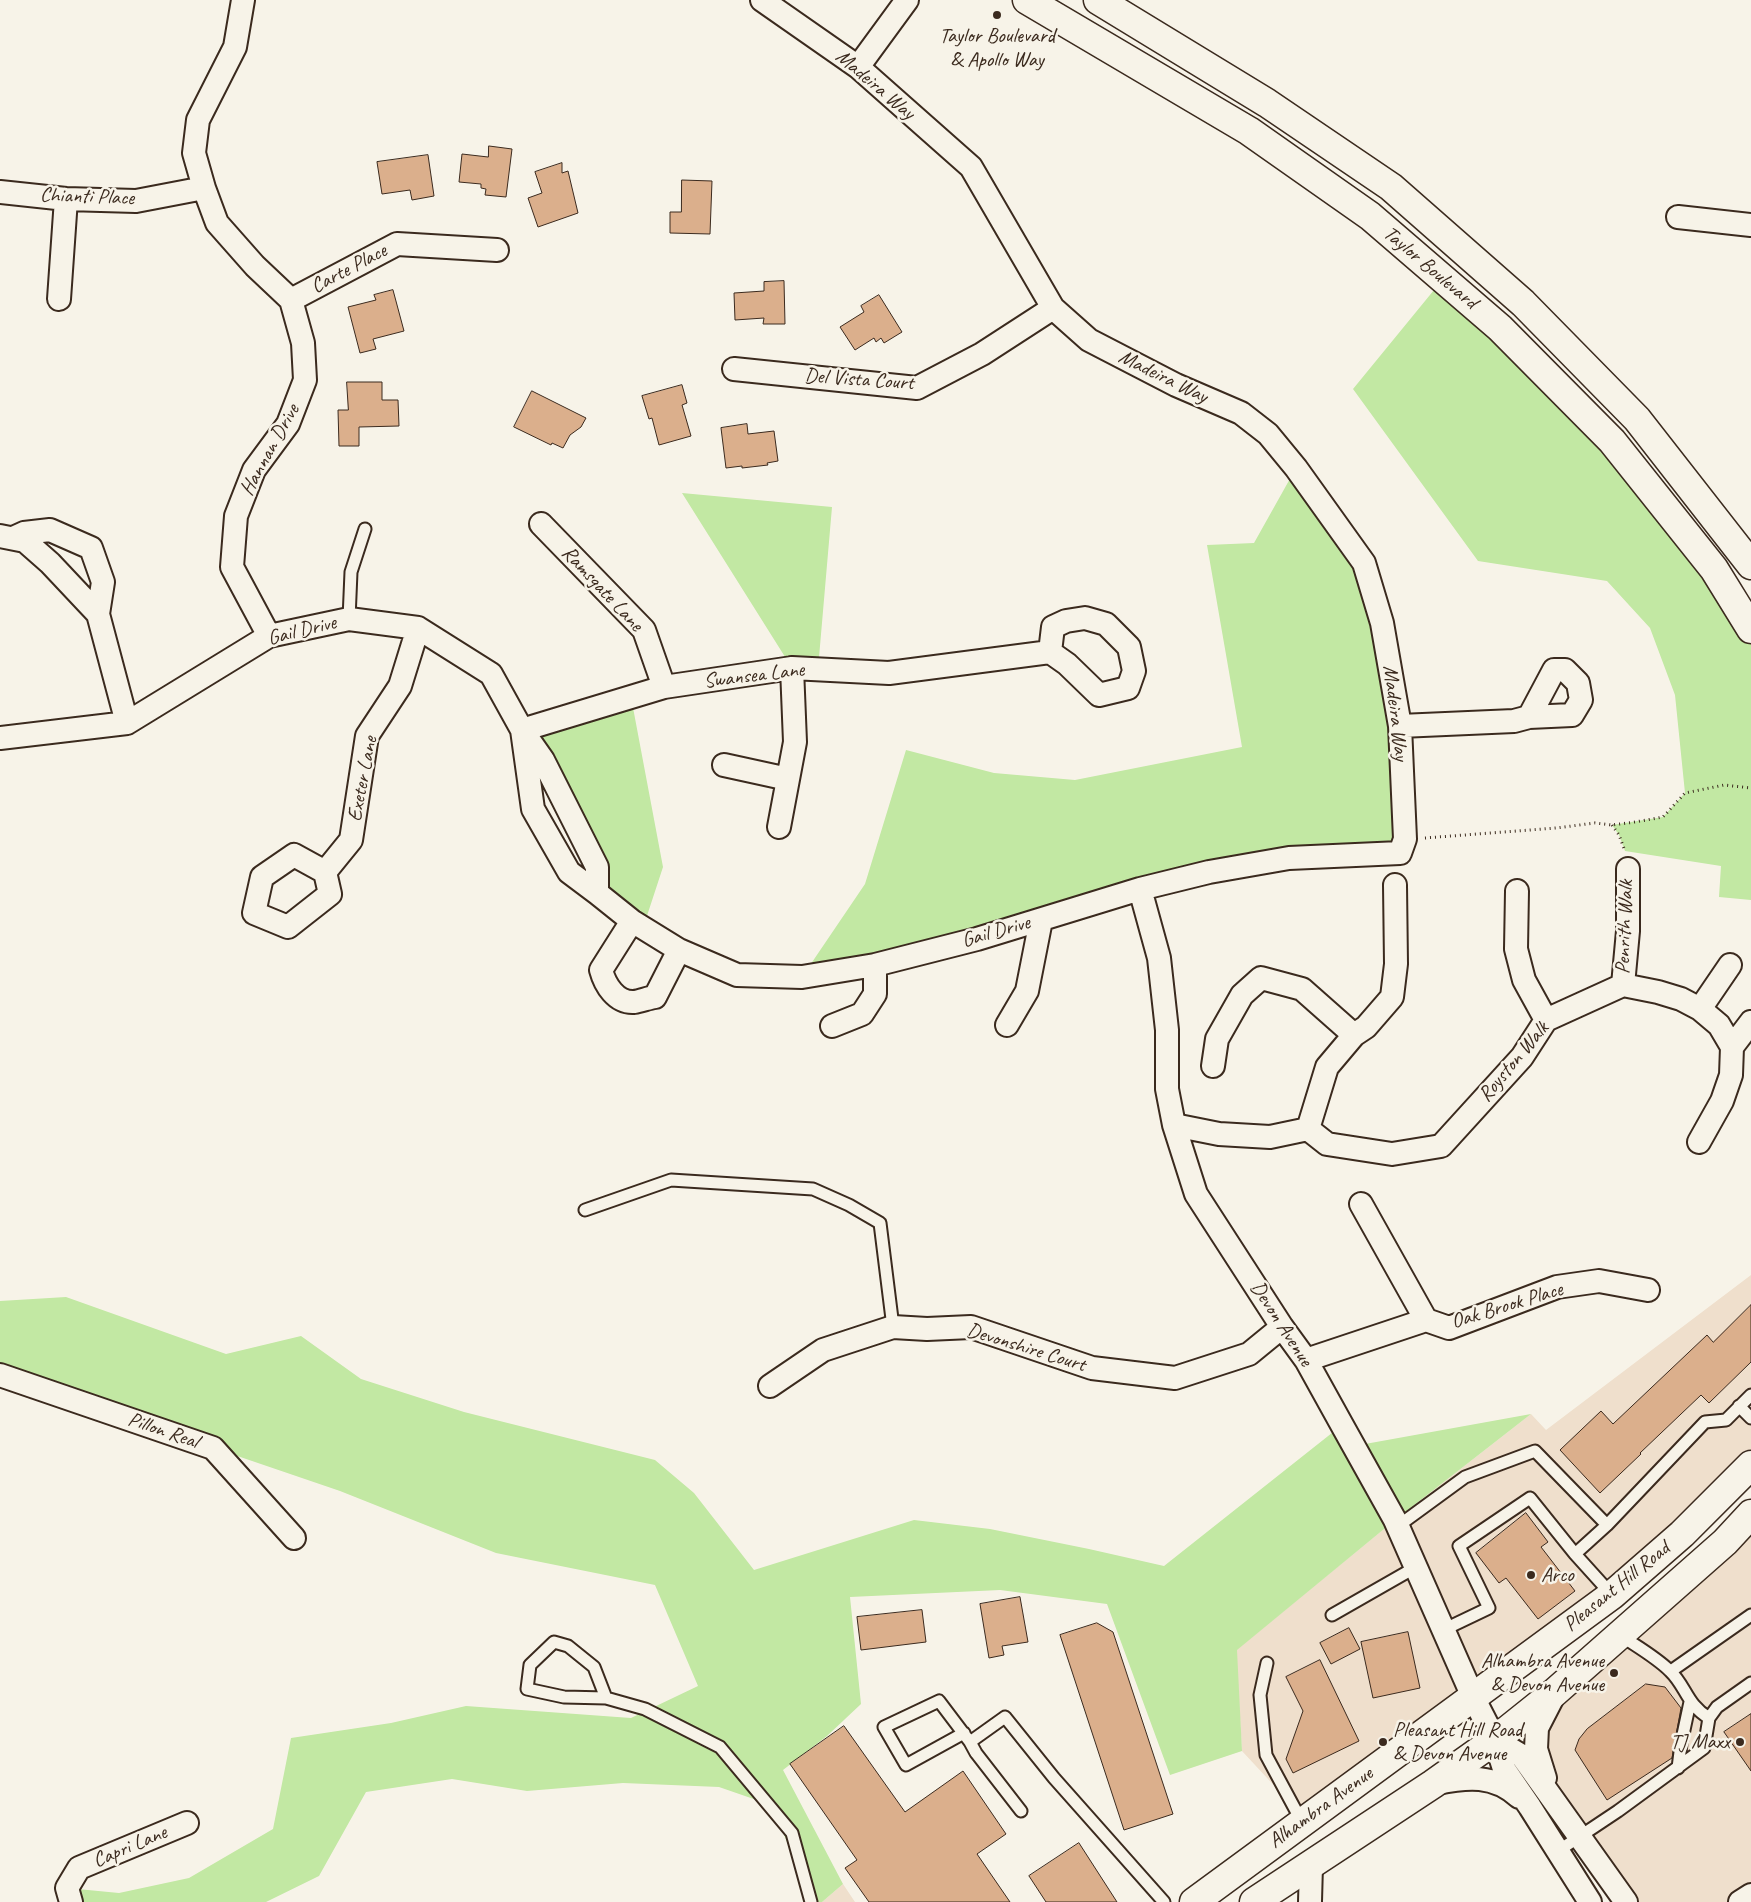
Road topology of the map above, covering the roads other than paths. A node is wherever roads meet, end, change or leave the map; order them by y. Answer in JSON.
{"nodes":[{"id":1,"x":242,"y":0,"type":"edge"},
{"id":2,"x":762,"y":0,"type":"edge"},
{"id":3,"x":907,"y":0,"type":"edge"},
{"id":4,"x":1027,"y":0,"type":"edge"},
{"id":5,"x":1098,"y":0,"type":"edge"},
{"id":6,"x":858,"y":67,"type":"junction"},
{"id":7,"x":204,"y":188,"type":"junction"},
{"id":8,"x":0,"y":192,"type":"edge"},
{"id":9,"x":66,"y":199,"type":"junction"},
{"id":10,"x":1678,"y":218,"type":"dead end"},
{"id":11,"x":1751,"y":225,"type":"edge"},
{"id":12,"x":497,"y":250,"type":"dead end"},
{"id":13,"x":59,"y":299,"type":"dead end"},
{"id":14,"x":291,"y":300,"type":"junction"},
{"id":15,"x":1053,"y":308,"type":"junction"},
{"id":16,"x":734,"y":369,"type":"dead end"},
{"id":17,"x":541,"y":524,"type":"dead end"},
{"id":18,"x":365,"y":529,"type":"dead end"},
{"id":19,"x":7,"y":537,"type":"edge"},
{"id":20,"x":1751,"y":565,"type":"edge"},
{"id":21,"x":98,"y":614,"type":"junction"},
{"id":22,"x":349,"y":619,"type":"junction"},
{"id":23,"x":418,"y":628,"type":"junction"},
{"id":24,"x":1751,"y":629,"type":"edge"},
{"id":25,"x":269,"y":636,"type":"junction"},
{"id":26,"x":1050,"y":652,"type":"dead end"},
{"id":27,"x":792,"y":668,"type":"junction"},
{"id":28,"x":664,"y":687,"type":"junction"},
{"id":29,"x":1529,"y":717,"type":"dead end"},
{"id":30,"x":127,"y":723,"type":"junction"},
{"id":31,"x":1400,"y":726,"type":"junction"},
{"id":32,"x":522,"y":730,"type":"junction"},
{"id":33,"x":0,"y":738,"type":"edge"},
{"id":34,"x":724,"y":765,"type":"dead end"},
{"id":35,"x":788,"y":779,"type":"junction"},
{"id":36,"x":779,"y":827,"type":"dead end"},
{"id":37,"x":1406,"y":839,"type":"joint"},
{"id":38,"x":1628,"y":869,"type":"road end"},
{"id":39,"x":325,"y":872,"type":"dead end"},
{"id":40,"x":1395,"y":885,"type":"dead end"},
{"id":41,"x":1140,"y":889,"type":"junction"},
{"id":42,"x":1517,"y":890,"type":"dead end"},
{"id":43,"x":597,"y":893,"type":"junction"},
{"id":44,"x":1041,"y":920,"type":"junction"},
{"id":45,"x":632,"y":921,"type":"junction"},
{"id":46,"x":678,"y":950,"type":"junction"},
{"id":47,"x":875,"y":965,"type":"junction"},
{"id":48,"x":1730,"y":965,"type":"dead end"},
{"id":49,"x":1623,"y":985,"type":"junction"},
{"id":50,"x":1700,"y":1008,"type":"junction"},
{"id":51,"x":1546,"y":1020,"type":"junction"},
{"id":52,"x":1751,"y":1022,"type":"edge"},
{"id":53,"x":1007,"y":1025,"type":"dead end"},
{"id":54,"x":832,"y":1026,"type":"dead end"},
{"id":55,"x":1354,"y":1035,"type":"junction"},
{"id":56,"x":1732,"y":1047,"type":"junction"},
{"id":57,"x":1213,"y":1066,"type":"dead end"},
{"id":58,"x":1174,"y":1125,"type":"junction"},
{"id":59,"x":1308,"y":1129,"type":"junction"},
{"id":60,"x":1699,"y":1142,"type":"dead end"},
{"id":61,"x":1361,"y":1204,"type":"dead end"},
{"id":62,"x":585,"y":1210,"type":"dead end"},
{"id":63,"x":1648,"y":1290,"type":"dead end"},
{"id":64,"x":1426,"y":1320,"type":"junction"},
{"id":65,"x":893,"y":1327,"type":"junction"},
{"id":66,"x":1282,"y":1327,"type":"junction"},
{"id":67,"x":1306,"y":1360,"type":"junction"},
{"id":68,"x":0,"y":1375,"type":"edge"},
{"id":69,"x":770,"y":1386,"type":"dead end"},
{"id":70,"x":1751,"y":1395,"type":"edge"},
{"id":71,"x":1740,"y":1406,"type":"junction"},
{"id":72,"x":1751,"y":1418,"type":"edge"},
{"id":73,"x":1751,"y":1465,"type":"edge"},
{"id":74,"x":1751,"y":1514,"type":"edge"},
{"id":75,"x":1607,"y":1525,"type":"junction"},
{"id":76,"x":1398,"y":1526,"type":"junction"},
{"id":77,"x":294,"y":1538,"type":"dead end"},
{"id":78,"x":1575,"y":1554,"type":"junction"},
{"id":79,"x":1416,"y":1567,"type":"junction"},
{"id":80,"x":1612,"y":1595,"type":"junction"},
{"id":81,"x":1751,"y":1614,"type":"edge"},
{"id":82,"x":1332,"y":1615,"type":"dead end"},
{"id":83,"x":1443,"y":1630,"type":"junction"},
{"id":84,"x":1620,"y":1635,"type":"junction"},
{"id":85,"x":1267,"y":1663,"type":"dead end"},
{"id":86,"x":1671,"y":1672,"type":"junction"},
{"id":87,"x":1751,"y":1683,"type":"edge"},
{"id":88,"x":1555,"y":1692,"type":"junction"},
{"id":89,"x":1473,"y":1697,"type":"junction"},
{"id":90,"x":606,"y":1698,"type":"junction"},
{"id":91,"x":1690,"y":1702,"type":"junction"},
{"id":92,"x":1709,"y":1718,"type":"junction"},
{"id":93,"x":967,"y":1737,"type":"junction"},
{"id":94,"x":1495,"y":1740,"type":"junction"},
{"id":95,"x":1678,"y":1768,"type":"junction"},
{"id":96,"x":1433,"y":1784,"type":"junction"},
{"id":97,"x":1552,"y":1798,"type":"junction"},
{"id":98,"x":1530,"y":1807,"type":"junction"},
{"id":99,"x":1021,"y":1811,"type":"dead end"},
{"id":100,"x":1302,"y":1822,"type":"junction"},
{"id":101,"x":187,"y":1823,"type":"dead end"},
{"id":102,"x":1580,"y":1837,"type":"junction"},
{"id":103,"x":1558,"y":1851,"type":"junction"},
{"id":104,"x":1311,"y":1865,"type":"junction"},
{"id":105,"x":1751,"y":1895,"type":"edge"},
{"id":106,"x":71,"y":1902,"type":"edge"},
{"id":107,"x":812,"y":1902,"type":"edge"},
{"id":108,"x":1164,"y":1902,"type":"edge"},
{"id":109,"x":1194,"y":1902,"type":"edge"},
{"id":110,"x":1254,"y":1902,"type":"edge"},
{"id":111,"x":1310,"y":1902,"type":"edge"},
{"id":112,"x":1590,"y":1902,"type":"edge"},
{"id":113,"x":1626,"y":1902,"type":"edge"},
{"id":114,"x":1740,"y":1902,"type":"edge"}],
"edges":[{"from":1,"to":7,"type":"street"},
{"from":2,"to":6,"type":"street","name":"Madeira Way"},
{"from":3,"to":6,"type":"street"},
{"from":4,"to":24,"type":"main road","name":"Taylor Boulevard"},
{"from":5,"to":20,"type":"main road","name":"Taylor Boulevard"},
{"from":6,"to":15,"type":"street","name":"Madeira Way"},
{"from":7,"to":9,"type":"street","name":"Chianti Place"},
{"from":7,"to":14,"type":"street"},
{"from":8,"to":9,"type":"street","name":"Chianti Place"},
{"from":9,"to":13,"type":"street"},
{"from":10,"to":11,"type":"street"},
{"from":12,"to":14,"type":"street","name":"Carte Place"},
{"from":14,"to":25,"type":"street","name":"Hannan Drive"},
{"from":15,"to":16,"type":"street","name":"Del Vista Court"},
{"from":15,"to":31,"type":"street","name":"Madeira Way"},
{"from":17,"to":28,"type":"street","name":"Ramsgate Lane"},
{"from":18,"to":22,"type":"lane"},
{"from":19,"to":21,"type":"street"},
{"from":19,"to":21,"type":"street"},
{"from":21,"to":30,"type":"street"},
{"from":22,"to":23,"type":"street","name":"Gail Drive"},
{"from":22,"to":25,"type":"street","name":"Gail Drive"},
{"from":23,"to":32,"type":"street","name":"Gail Drive"},
{"from":23,"to":39,"type":"street","name":"Exeter Lane"},
{"from":25,"to":30,"type":"street","name":"Gail Drive"},
{"from":26,"to":27,"type":"street","name":"Swansea Lane"},
{"from":27,"to":28,"type":"street","name":"Swansea Lane"},
{"from":27,"to":35,"type":"street"},
{"from":28,"to":32,"type":"street","name":"Swansea Lane"},
{"from":29,"to":31,"type":"street"},
{"from":30,"to":33,"type":"street","name":"Gail Drive"},
{"from":31,"to":37,"type":"street","name":"Madeira Way"},
{"from":32,"to":43,"type":"street","name":"Gail Drive"},
{"from":32,"to":43,"type":"street","name":"Gail Drive"},
{"from":34,"to":35,"type":"street"},
{"from":35,"to":36,"type":"street"},
{"from":37,"to":41,"type":"street","name":"Gail Drive"},
{"from":38,"to":49,"type":"street","name":"Penrith Walk"},
{"from":40,"to":55,"type":"street"},
{"from":41,"to":44,"type":"street","name":"Gail Drive"},
{"from":41,"to":58,"type":"street","name":"Devon Avenue"},
{"from":42,"to":51,"type":"street"},
{"from":43,"to":45,"type":"street","name":"Gail Drive"},
{"from":44,"to":47,"type":"street","name":"Gail Drive"},
{"from":44,"to":53,"type":"street"},
{"from":45,"to":46,"type":"street","name":"Gail Drive"},
{"from":45,"to":46,"type":"street"},
{"from":46,"to":47,"type":"street","name":"Gail Drive"},
{"from":47,"to":54,"type":"street"},
{"from":48,"to":50,"type":"street"},
{"from":49,"to":50,"type":"street"},
{"from":49,"to":51,"type":"street","name":"Royston Walk"},
{"from":50,"to":56,"type":"street"},
{"from":51,"to":59,"type":"street","name":"Royston Walk"},
{"from":52,"to":56,"type":"street"},
{"from":55,"to":57,"type":"street"},
{"from":55,"to":59,"type":"street"},
{"from":56,"to":60,"type":"street"},
{"from":58,"to":59,"type":"street"},
{"from":58,"to":66,"type":"street","name":"Devon Avenue"},
{"from":61,"to":64,"type":"street","name":"Oak Brook Place"},
{"from":62,"to":65,"type":"lane"},
{"from":63,"to":64,"type":"street","name":"Oak Brook Place"},
{"from":64,"to":67,"type":"street","name":"Oak Brook Place"},
{"from":65,"to":66,"type":"street","name":"Devonshire Court"},
{"from":65,"to":69,"type":"street","name":"Devonshire Court"},
{"from":66,"to":67,"type":"street","name":"Devon Avenue"},
{"from":67,"to":76,"type":"street","name":"Devon Avenue"},
{"from":68,"to":77,"type":"street","name":"Pillon Real"},
{"from":70,"to":71,"type":"lane"},
{"from":71,"to":72,"type":"lane"},
{"from":71,"to":75,"type":"lane"},
{"from":73,"to":80,"type":"main road","name":"Pleasant Hill Road"},
{"from":74,"to":84,"type":"main road","name":"Pleasant Hill Road"},
{"from":75,"to":76,"type":"lane"},
{"from":75,"to":78,"type":"lane"},
{"from":76,"to":79,"type":"street","name":"Devon Avenue"},
{"from":78,"to":80,"type":"lane"},
{"from":78,"to":83,"type":"lane"},
{"from":79,"to":82,"type":"lane"},
{"from":79,"to":83,"type":"street","name":"Devon Avenue"},
{"from":80,"to":89,"type":"main road","name":"Pleasant Hill Road"},
{"from":81,"to":86,"type":"lane"},
{"from":83,"to":89,"type":"street","name":"Devon Avenue"},
{"from":84,"to":86,"type":"lane"},
{"from":84,"to":88,"type":"main road","name":"Pleasant Hill Road"},
{"from":85,"to":100,"type":"lane"},
{"from":86,"to":91,"type":"lane"},
{"from":87,"to":92,"type":"lane"},
{"from":88,"to":94,"type":"main road","name":"Pleasant Hill Road"},
{"from":88,"to":97,"type":"street"},
{"from":89,"to":94,"type":"street","name":"Devon Avenue"},
{"from":89,"to":100,"type":"main road","name":"Alhambra Avenue"},
{"from":90,"to":90,"type":"lane"},
{"from":90,"to":107,"type":"lane"},
{"from":91,"to":92,"type":"lane"},
{"from":91,"to":95,"type":"lane"},
{"from":92,"to":95,"type":"lane"},
{"from":93,"to":93,"type":"lane"},
{"from":93,"to":99,"type":"lane"},
{"from":93,"to":108,"type":"lane"},
{"from":94,"to":96,"type":"main road","name":"Alhambra Avenue"},
{"from":94,"to":97,"type":"street"},
{"from":94,"to":98,"type":"street","name":"Devon Avenue"},
{"from":95,"to":102,"type":"lane"},
{"from":96,"to":98,"type":"street","name":"Devon Avenue"},
{"from":96,"to":104,"type":"main road","name":"Alhambra Avenue"},
{"from":97,"to":102,"type":"street"},
{"from":98,"to":103,"type":"street","name":"Devon Avenue"},
{"from":100,"to":109,"type":"main road","name":"Alhambra Avenue"},
{"from":101,"to":106,"type":"street","name":"Capri Lane"},
{"from":102,"to":103,"type":"lane"},
{"from":102,"to":113,"type":"street"},
{"from":103,"to":112,"type":"street","name":"Devon Avenue"},
{"from":104,"to":110,"type":"main road","name":"Alhambra Avenue"},
{"from":104,"to":111,"type":"street"},
{"from":105,"to":114,"type":"street"}]}
